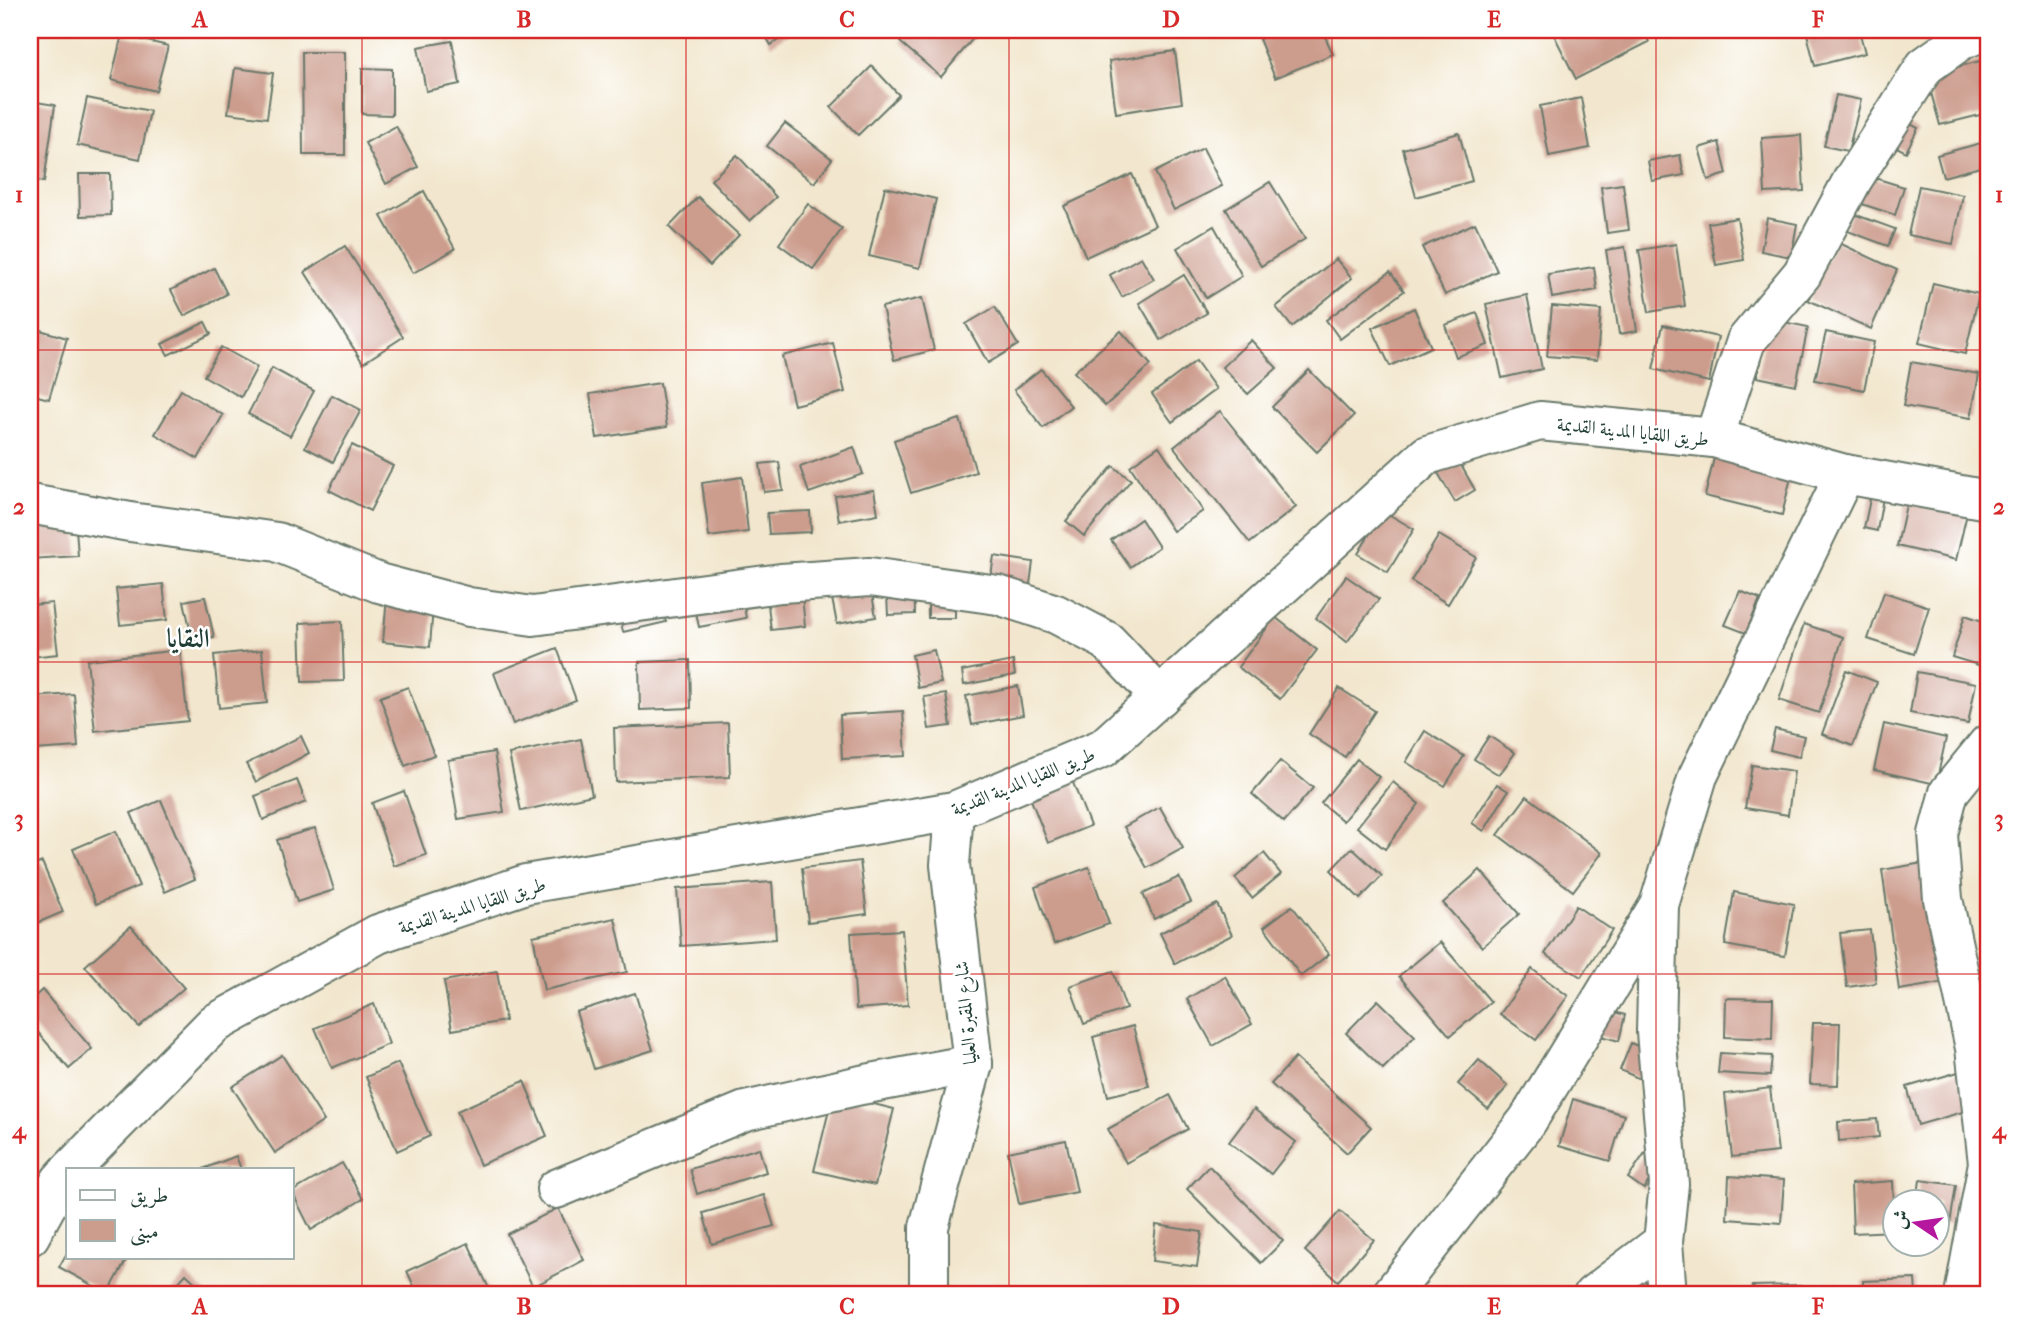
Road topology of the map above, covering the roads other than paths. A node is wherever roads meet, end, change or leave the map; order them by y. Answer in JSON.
{"nodes":[{"id":1,"x":1986,"y":30,"type":"edge"},
{"id":2,"x":1714,"y":438,"type":"junction"},
{"id":3,"x":1845,"y":474,"type":"junction"},
{"id":4,"x":1988,"y":500,"type":"edge"},
{"id":5,"x":30,"y":504,"type":"edge"},
{"id":6,"x":1160,"y":696,"type":"junction"},
{"id":7,"x":1988,"y":744,"type":"edge"},
{"id":8,"x":954,"y":811,"type":"junction"},
{"id":9,"x":1659,"y":905,"type":"junction"},
{"id":10,"x":973,"y":1064,"type":"junction"},
{"id":11,"x":73,"y":1168,"type":"edge"},
{"id":12,"x":66,"y":1175,"type":"edge"},
{"id":13,"x":556,"y":1189,"type":"dead end"},
{"id":14,"x":30,"y":1237,"type":"edge"},
{"id":15,"x":1663,"y":1242,"type":"junction"},
{"id":16,"x":929,"y":1295,"type":"edge"},
{"id":17,"x":1391,"y":1295,"type":"edge"},
{"id":18,"x":1593,"y":1295,"type":"edge"},
{"id":19,"x":1667,"y":1295,"type":"edge"},
{"id":20,"x":1964,"y":1295,"type":"edge"}],
"edges":[{"from":1,"to":2,"type":"street"},
{"from":2,"to":3,"type":"street","name":"طريق اللقايا المدينة القديمة"},
{"from":2,"to":6,"type":"street","name":"طريق اللقايا المدينة القديمة"},
{"from":3,"to":4,"type":"street","name":"طريق اللقايا المدينة القديمة"},
{"from":3,"to":9,"type":"street"},
{"from":5,"to":6,"type":"street"},
{"from":6,"to":8,"type":"street","name":"طريق اللقايا المدينة القديمة"},
{"from":7,"to":20,"type":"street"},
{"from":8,"to":10,"type":"street","name":"شارع المقبرة العليا"},
{"from":8,"to":11,"type":"street","name":"طريق اللقايا المدينة القديمة"},
{"from":9,"to":15,"type":"street"},
{"from":9,"to":17,"type":"street"},
{"from":10,"to":13,"type":"street"},
{"from":10,"to":16,"type":"street","name":"شارع المقبرة العليا"},
{"from":12,"to":14,"type":"street","name":"طريق اللقايا المدينة القديمة"},
{"from":15,"to":18,"type":"street"},
{"from":15,"to":19,"type":"street"}]}
